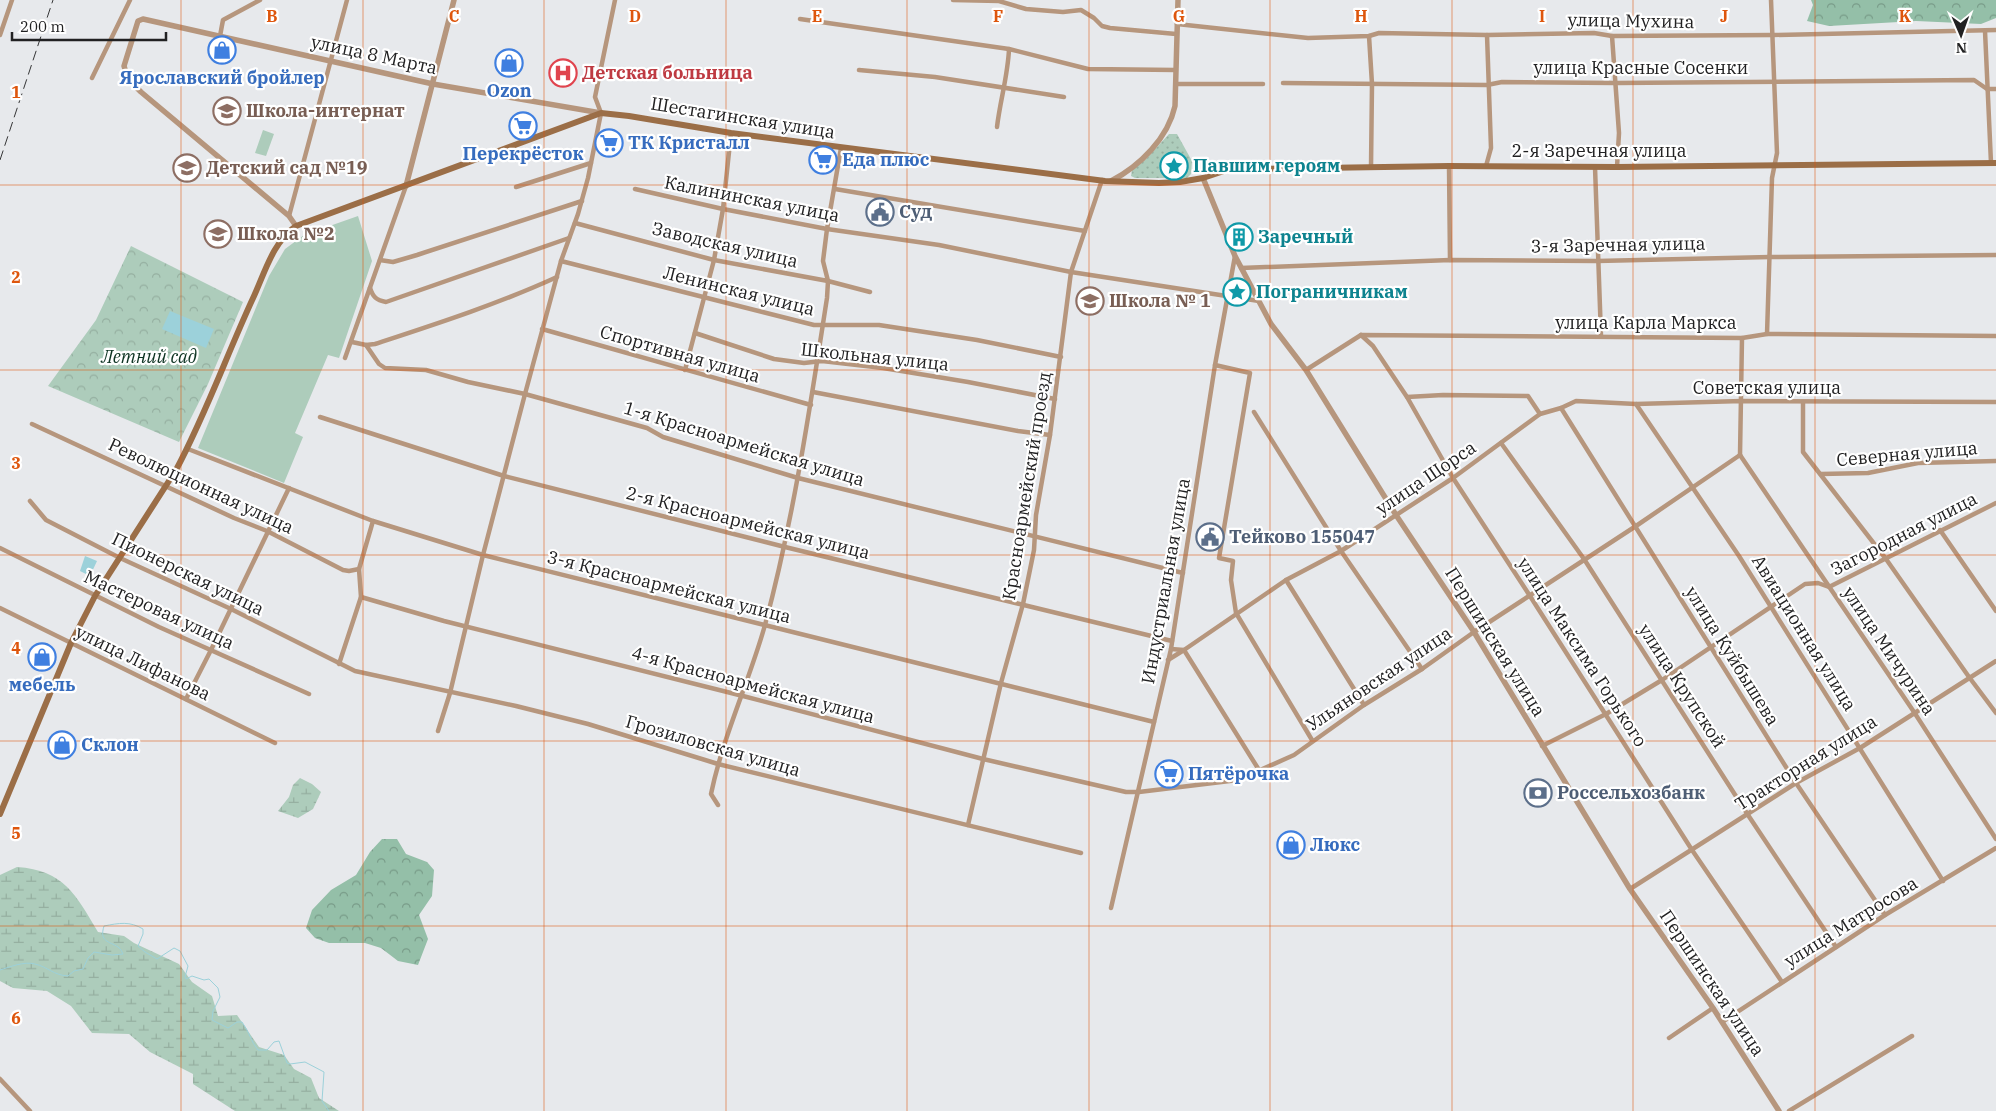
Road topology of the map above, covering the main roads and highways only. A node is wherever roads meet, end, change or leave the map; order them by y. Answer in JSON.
{"nodes":[{"id":1,"x":1994,"y":163,"type":"edge"},
{"id":2,"x":1203,"y":178,"type":"joint"},
{"id":3,"x":0,"y":814,"type":"edge"}],
"edges":[{"from":1,"to":2,"type":"main road","name":"2-я Заречная улица"},
{"from":2,"to":3,"type":"main road","name":"Шестагинская улица"}]}
